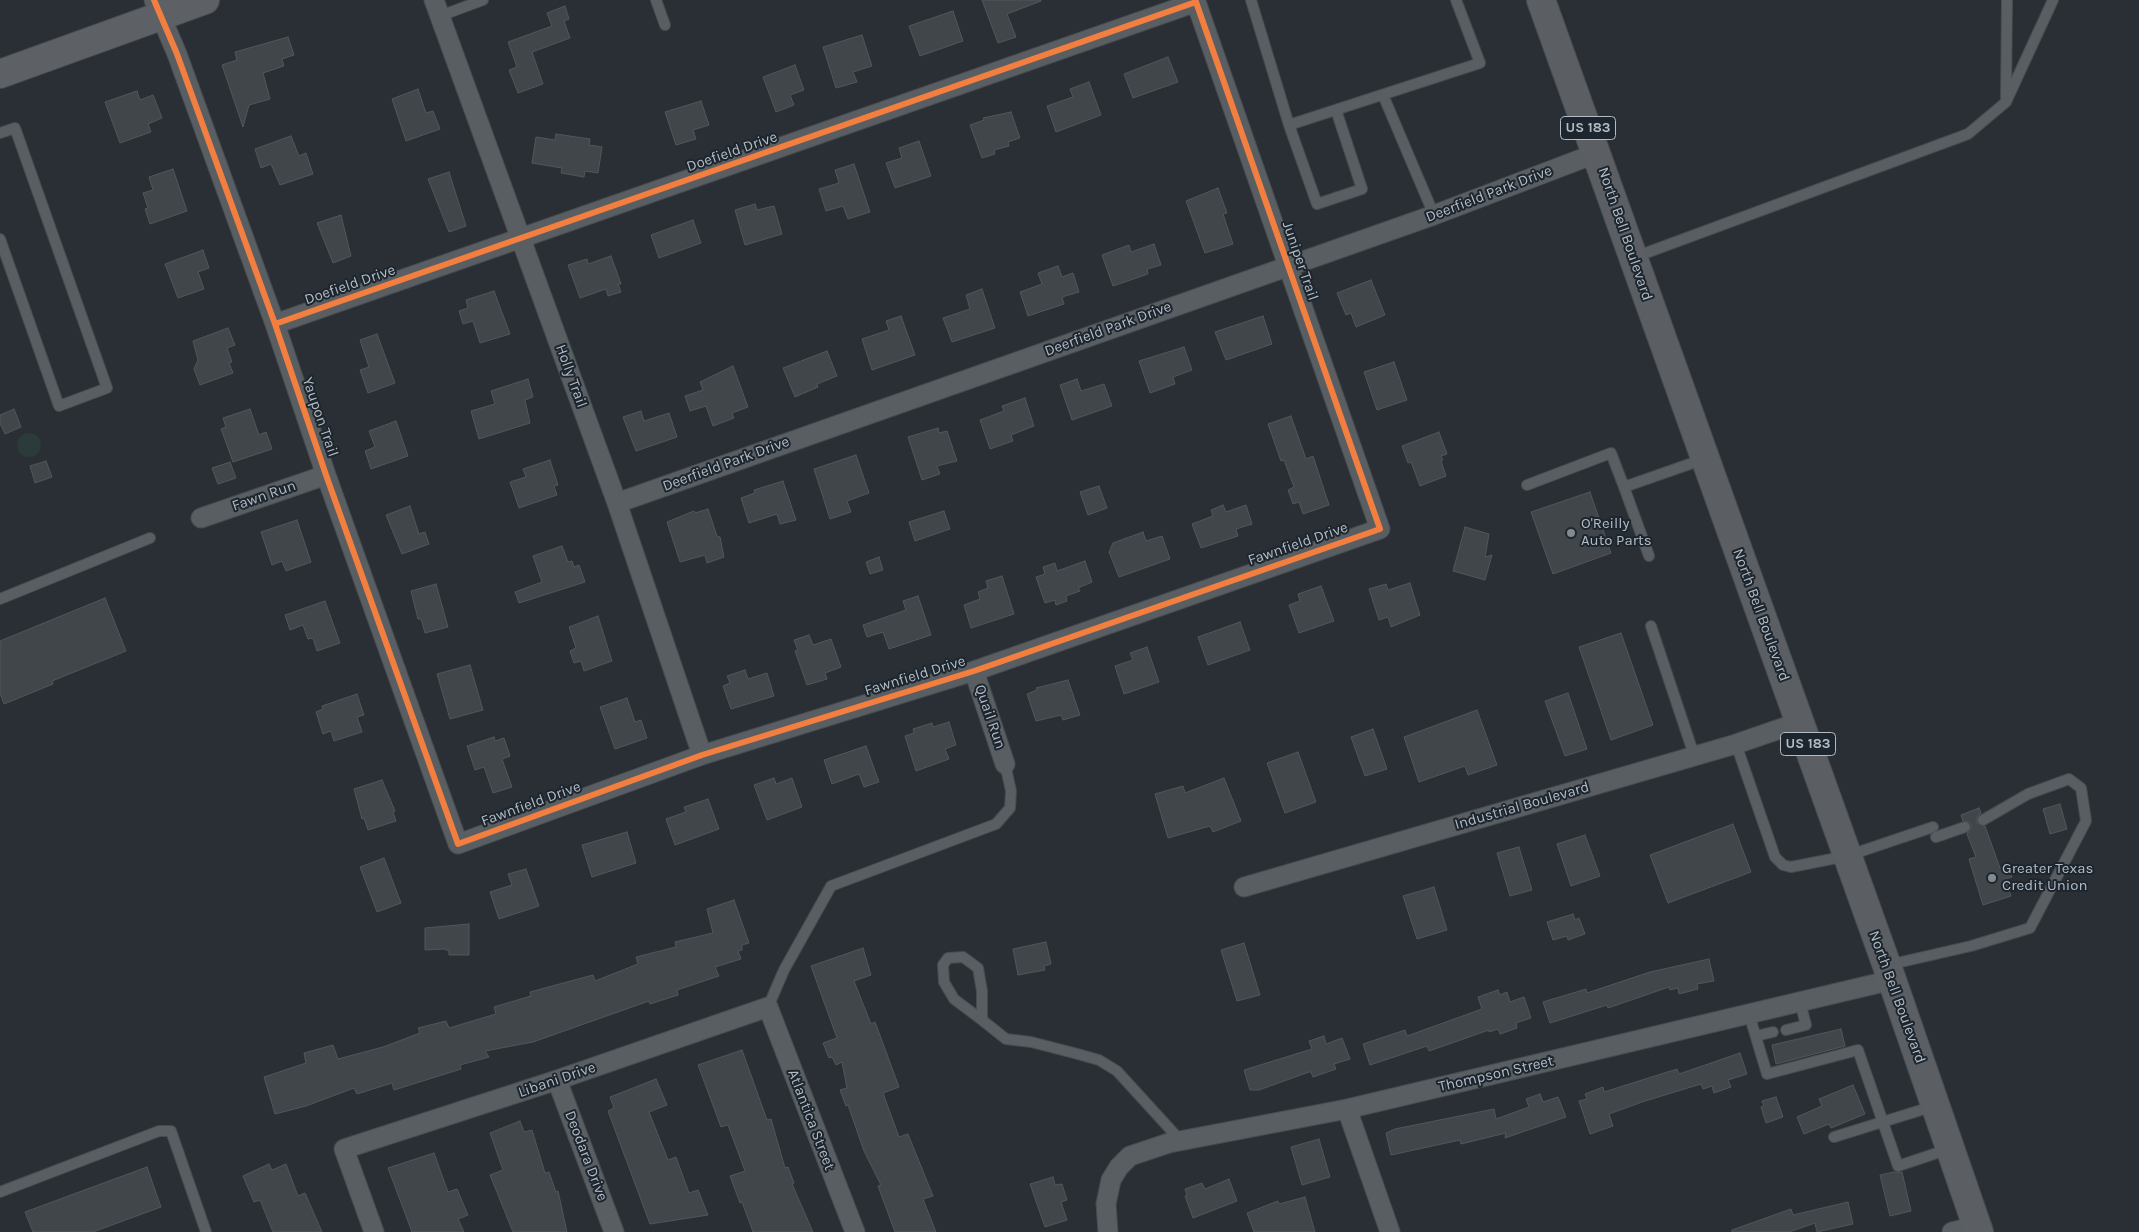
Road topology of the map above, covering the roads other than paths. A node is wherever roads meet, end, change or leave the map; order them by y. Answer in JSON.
{"nodes":[{"id":1,"x":205,"y":0,"type":"edge"},
{"id":2,"x":482,"y":0,"type":"edge"},
{"id":3,"x":656,"y":0,"type":"edge"},
{"id":4,"x":1251,"y":0,"type":"edge"},
{"id":5,"x":1456,"y":0,"type":"edge"},
{"id":6,"x":1541,"y":0,"type":"edge"},
{"id":7,"x":2007,"y":0,"type":"edge"},
{"id":8,"x":2053,"y":0,"type":"edge"},
{"id":9,"x":1196,"y":2,"type":"joint"},
{"id":10,"x":157,"y":8,"type":"edge"},
{"id":11,"x":437,"y":8,"type":"edge"},
{"id":12,"x":665,"y":25,"type":"dead end"},
{"id":13,"x":0,"y":74,"type":"edge"},
{"id":14,"x":1384,"y":95,"type":"junction"},
{"id":15,"x":2006,"y":102,"type":"junction"},
{"id":16,"x":1336,"y":110,"type":"junction"},
{"id":17,"x":1289,"y":125,"type":"junction"},
{"id":18,"x":0,"y":133,"type":"edge"},
{"id":19,"x":1597,"y":153,"type":"junction"},
{"id":20,"x":1434,"y":215,"type":"junction"},
{"id":21,"x":0,"y":239,"type":"edge"},
{"id":22,"x":522,"y":239,"type":"junction"},
{"id":23,"x":1634,"y":258,"type":"junction"},
{"id":24,"x":1288,"y":265,"type":"junction"},
{"id":25,"x":275,"y":324,"type":"junction"},
{"id":26,"x":1704,"y":459,"type":"junction"},
{"id":27,"x":326,"y":474,"type":"junction"},
{"id":28,"x":1527,"y":485,"type":"dead end"},
{"id":29,"x":1624,"y":487,"type":"junction"},
{"id":30,"x":617,"y":503,"type":"junction"},
{"id":31,"x":201,"y":518,"type":"dead end"},
{"id":32,"x":1380,"y":529,"type":"joint"},
{"id":33,"x":150,"y":538,"type":"dead end"},
{"id":34,"x":1649,"y":556,"type":"dead end"},
{"id":35,"x":0,"y":599,"type":"edge"},
{"id":36,"x":1651,"y":626,"type":"dead end"},
{"id":37,"x":974,"y":671,"type":"junction"},
{"id":38,"x":1800,"y":722,"type":"junction"},
{"id":39,"x":1736,"y":744,"type":"junction"},
{"id":40,"x":702,"y":755,"type":"junction"},
{"id":41,"x":1694,"y":755,"type":"junction"},
{"id":42,"x":1005,"y":764,"type":"joint"},
{"id":43,"x":1983,"y":820,"type":"dead end"},
{"id":44,"x":1965,"y":828,"type":"dead end"},
{"id":45,"x":458,"y":844,"type":"joint"},
{"id":46,"x":1847,"y":856,"type":"junction"},
{"id":47,"x":1244,"y":887,"type":"dead end"},
{"id":48,"x":1889,"y":973,"type":"junction"},
{"id":49,"x":1800,"y":1002,"type":"junction"},
{"id":50,"x":768,"y":1007,"type":"junction"},
{"id":51,"x":1750,"y":1014,"type":"junction"},
{"id":52,"x":982,"y":1020,"type":"junction"},
{"id":53,"x":1786,"y":1030,"type":"dead end"},
{"id":54,"x":1773,"y":1032,"type":"dead end"},
{"id":55,"x":1756,"y":1036,"type":"junction"},
{"id":56,"x":557,"y":1080,"type":"junction"},
{"id":57,"x":1935,"y":1106,"type":"junction"},
{"id":58,"x":1347,"y":1109,"type":"junction"},
{"id":59,"x":1883,"y":1123,"type":"junction"},
{"id":60,"x":1834,"y":1137,"type":"dead end"},
{"id":61,"x":1180,"y":1140,"type":"junction"},
{"id":62,"x":1950,"y":1148,"type":"junction"},
{"id":63,"x":0,"y":1192,"type":"edge"},
{"id":64,"x":1969,"y":1230,"type":"edge"},
{"id":65,"x":206,"y":1232,"type":"edge"},
{"id":66,"x":374,"y":1232,"type":"edge"},
{"id":67,"x":614,"y":1232,"type":"edge"},
{"id":68,"x":855,"y":1232,"type":"edge"},
{"id":69,"x":1108,"y":1232,"type":"edge"},
{"id":70,"x":1390,"y":1232,"type":"edge"}],
"edges":[{"from":1,"to":10,"type":"main road"},
{"from":2,"to":11,"type":"lane"},
{"from":3,"to":12,"type":"lane"},
{"from":4,"to":17,"type":"lane"},
{"from":5,"to":14,"type":"lane"},
{"from":6,"to":19,"type":"main road","name":"North Bell Boulevard","number":"US 183"},
{"from":7,"to":15,"type":"lane"},
{"from":8,"to":15,"type":"lane"},
{"from":9,"to":22,"type":"street","name":"Doefield Drive"},
{"from":9,"to":24,"type":"street","name":"Juniper Trail"},
{"from":10,"to":13,"type":"main road"},
{"from":10,"to":25,"type":"street","name":"Yaupon Trail"},
{"from":11,"to":22,"type":"street","name":"Holly Trail"},
{"from":14,"to":16,"type":"lane"},
{"from":14,"to":20,"type":"lane"},
{"from":15,"to":23,"type":"lane"},
{"from":16,"to":17,"type":"lane"},
{"from":16,"to":17,"type":"lane"},
{"from":18,"to":21,"type":"lane"},
{"from":19,"to":20,"type":"street","name":"Deerfield Park Drive"},
{"from":19,"to":23,"type":"main road","name":"North Bell Boulevard","number":"US 183"},
{"from":20,"to":24,"type":"street","name":"Deerfield Park Drive"},
{"from":22,"to":25,"type":"street","name":"Doefield Drive"},
{"from":22,"to":30,"type":"street","name":"Holly Trail"},
{"from":23,"to":26,"type":"main road","name":"North Bell Boulevard","number":"US 183"},
{"from":24,"to":30,"type":"street","name":"Deerfield Park Drive"},
{"from":24,"to":32,"type":"street","name":"Juniper Trail"},
{"from":25,"to":27,"type":"street","name":"Yaupon Trail"},
{"from":26,"to":29,"type":"lane"},
{"from":26,"to":38,"type":"main road","name":"North Bell Boulevard","number":"US 183"},
{"from":27,"to":31,"type":"street","name":"Fawn Run"},
{"from":27,"to":45,"type":"street","name":"Yaupon Trail"},
{"from":28,"to":29,"type":"lane"},
{"from":29,"to":34,"type":"lane"},
{"from":30,"to":40,"type":"street","name":"Holly Trail"},
{"from":32,"to":37,"type":"street","name":"Fawnfield Drive"},
{"from":33,"to":35,"type":"lane"},
{"from":36,"to":41,"type":"lane"},
{"from":37,"to":40,"type":"street","name":"Fawnfield Drive"},
{"from":37,"to":42,"type":"street","name":"Quail Run"},
{"from":38,"to":39,"type":"street","name":"Industrial Boulevard"},
{"from":38,"to":46,"type":"main road","name":"North Bell Boulevard","number":"US 183"},
{"from":39,"to":41,"type":"street","name":"Industrial Boulevard"},
{"from":39,"to":46,"type":"lane"},
{"from":40,"to":45,"type":"street","name":"Fawnfield Drive"},
{"from":41,"to":47,"type":"street","name":"Industrial Boulevard"},
{"from":42,"to":50,"type":"lane"},
{"from":43,"to":48,"type":"lane"},
{"from":44,"to":46,"type":"lane"},
{"from":46,"to":48,"type":"main road","name":"North Bell Boulevard","number":"US 183"},
{"from":48,"to":49,"type":"street","name":"Thompson Street"},
{"from":48,"to":57,"type":"main road","name":"North Bell Boulevard","number":"US 183"},
{"from":49,"to":51,"type":"street","name":"Thompson Street"},
{"from":49,"to":53,"type":"lane"},
{"from":50,"to":56,"type":"street","name":"Libani Drive"},
{"from":50,"to":68,"type":"street","name":"Atlantica Street"},
{"from":51,"to":55,"type":"lane"},
{"from":51,"to":58,"type":"street","name":"Thompson Street"},
{"from":52,"to":52,"type":"lane"},
{"from":52,"to":61,"type":"lane"},
{"from":54,"to":55,"type":"lane"},
{"from":55,"to":59,"type":"lane"},
{"from":56,"to":66,"type":"street","name":"Libani Drive"},
{"from":56,"to":67,"type":"street","name":"Deodara Drive"},
{"from":57,"to":59,"type":"lane"},
{"from":57,"to":62,"type":"main road","name":"North Bell Boulevard","number":"US 183"},
{"from":58,"to":61,"type":"street","name":"Thompson Street"},
{"from":58,"to":70,"type":"street"},
{"from":59,"to":60,"type":"lane"},
{"from":59,"to":62,"type":"lane"},
{"from":61,"to":69,"type":"street","name":"Thompson Street"},
{"from":62,"to":64,"type":"main road","name":"North Bell Boulevard","number":"US 183"},
{"from":63,"to":65,"type":"lane"}]}
